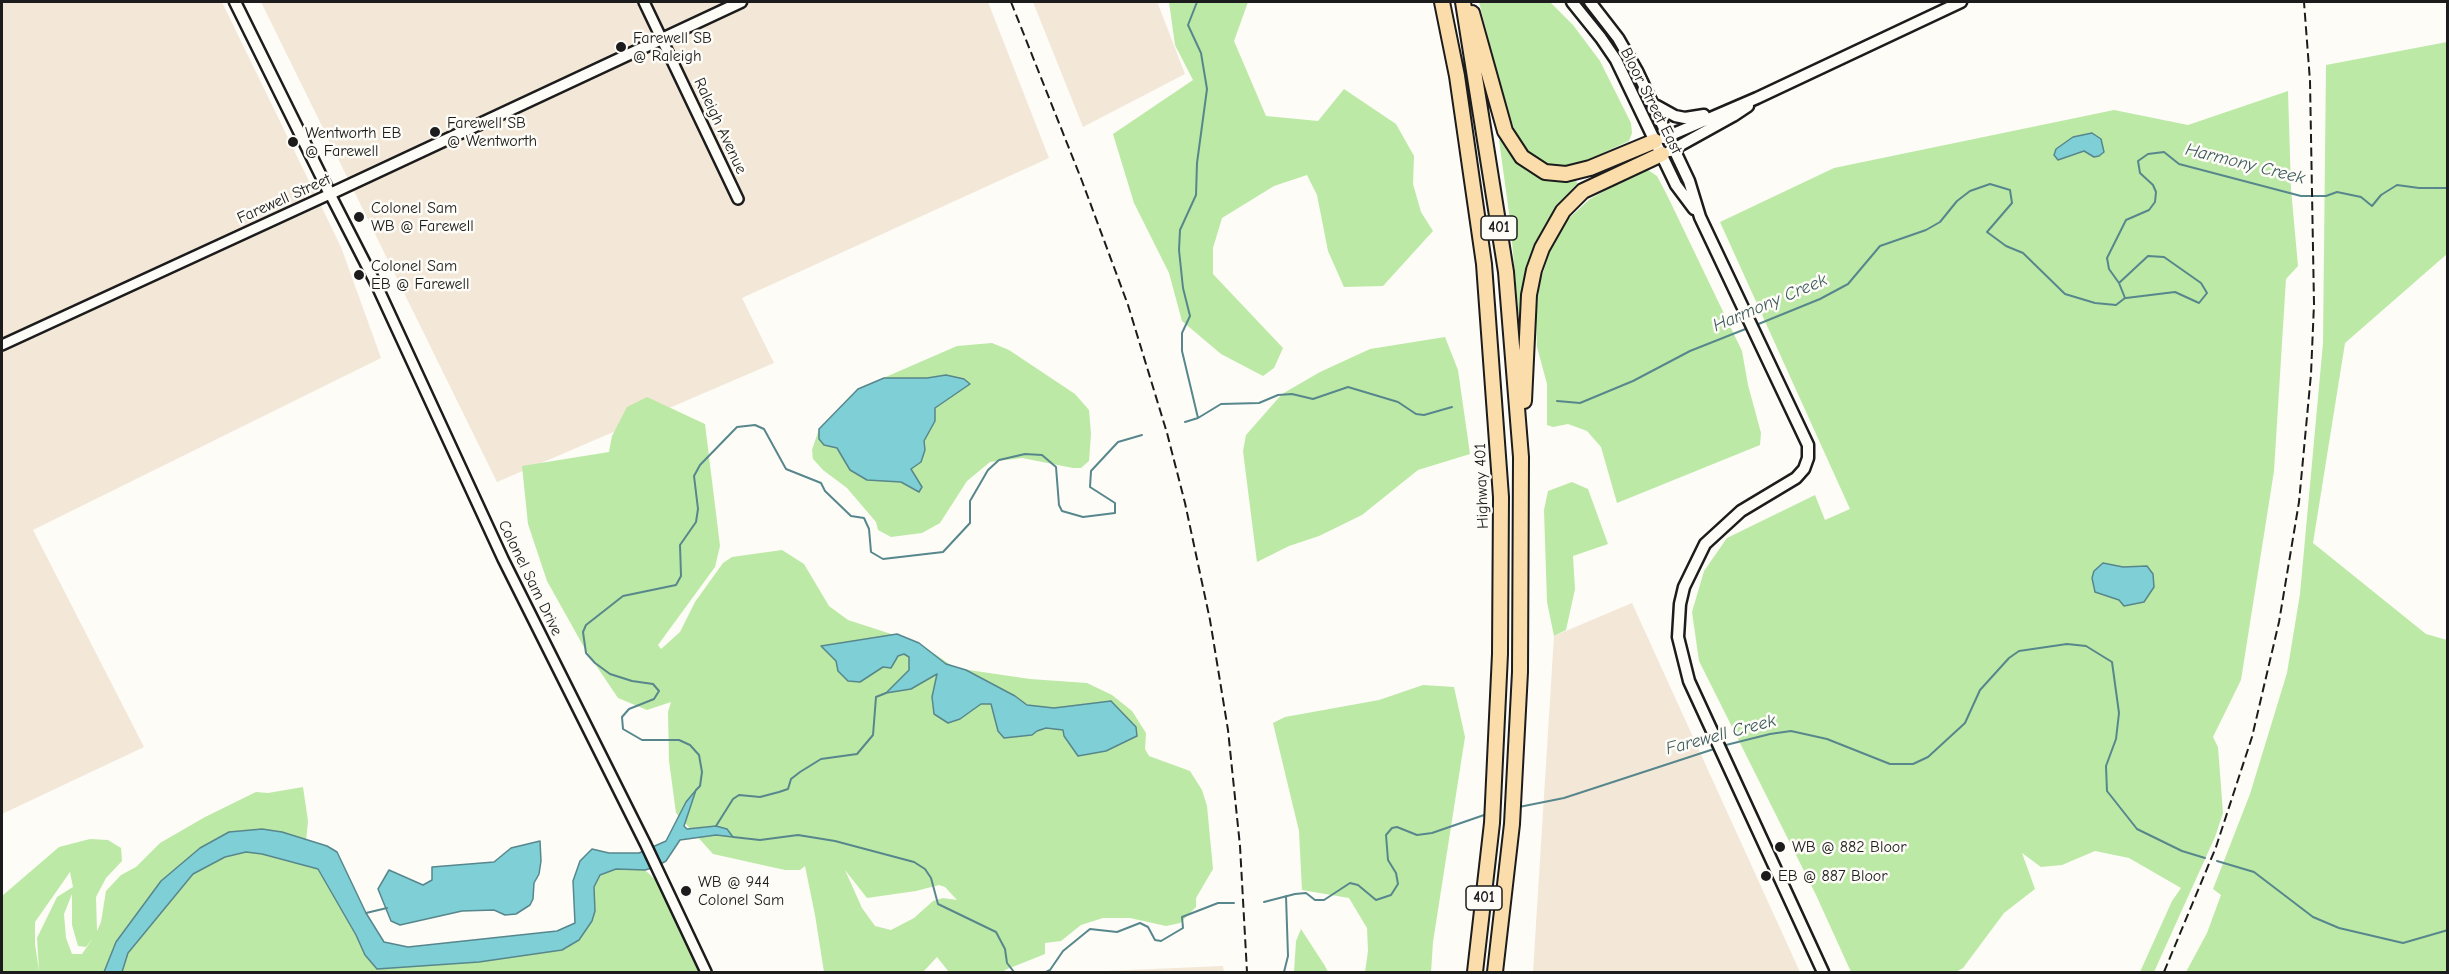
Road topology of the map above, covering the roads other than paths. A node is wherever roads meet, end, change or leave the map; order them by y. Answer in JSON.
{"nodes":[{"id":1,"x":235,"y":2,"type":"edge"},
{"id":2,"x":644,"y":2,"type":"edge"},
{"id":3,"x":741,"y":2,"type":"edge"},
{"id":4,"x":1442,"y":2,"type":"edge"},
{"id":5,"x":1463,"y":2,"type":"edge"},
{"id":6,"x":1469,"y":2,"type":"edge"},
{"id":7,"x":1572,"y":2,"type":"edge"},
{"id":8,"x":1590,"y":2,"type":"edge"},
{"id":9,"x":1961,"y":2,"type":"edge"},
{"id":10,"x":661,"y":38,"type":"junction"},
{"id":11,"x":1757,"y":98,"type":"junction"},
{"id":12,"x":1653,"y":104,"type":"junction"},
{"id":13,"x":1716,"y":114,"type":"junction"},
{"id":14,"x":1669,"y":136,"type":"junction"},
{"id":15,"x":1664,"y":148,"type":"junction"},
{"id":16,"x":330,"y":194,"type":"junction"},
{"id":17,"x":738,"y":199,"type":"dead end"},
{"id":18,"x":2,"y":345,"type":"edge"},
{"id":19,"x":1521,"y":457,"type":"junction"},
{"id":20,"x":706,"y":972,"type":"edge"},
{"id":21,"x":1474,"y":972,"type":"edge"},
{"id":22,"x":1495,"y":972,"type":"edge"},
{"id":23,"x":1823,"y":972,"type":"edge"}],
"edges":[{"from":1,"to":16,"type":"main road"},
{"from":2,"to":10,"type":"street","name":"Raleigh Avenue"},
{"from":3,"to":10,"type":"main road","name":"Farewell Street"},
{"from":4,"to":21,"type":"highway","name":"Highway 401","number":"401"},
{"from":5,"to":19,"type":"highway","number":"401"},
{"from":6,"to":15,"type":"highway"},
{"from":7,"to":15,"type":"main road","name":"Bloor Street East"},
{"from":8,"to":12,"type":"main road","name":"Bloor Street East"},
{"from":9,"to":11,"type":"main road"},
{"from":10,"to":16,"type":"main road","name":"Farewell Street"},
{"from":10,"to":17,"type":"street","name":"Raleigh Avenue"},
{"from":11,"to":13,"type":"main road"},
{"from":11,"to":15,"type":"main road"},
{"from":12,"to":13,"type":"main road"},
{"from":12,"to":14,"type":"main road","name":"Bloor Street East"},
{"from":13,"to":14,"type":"main road"},
{"from":14,"to":15,"type":"main road"},
{"from":15,"to":19,"type":"highway"},
{"from":15,"to":23,"type":"main road","name":"Bloor Street East"},
{"from":16,"to":18,"type":"street","name":"Farewell Street"},
{"from":16,"to":20,"type":"street","name":"Colonel Sam Drive"},
{"from":19,"to":22,"type":"highway","number":"401"}]}
